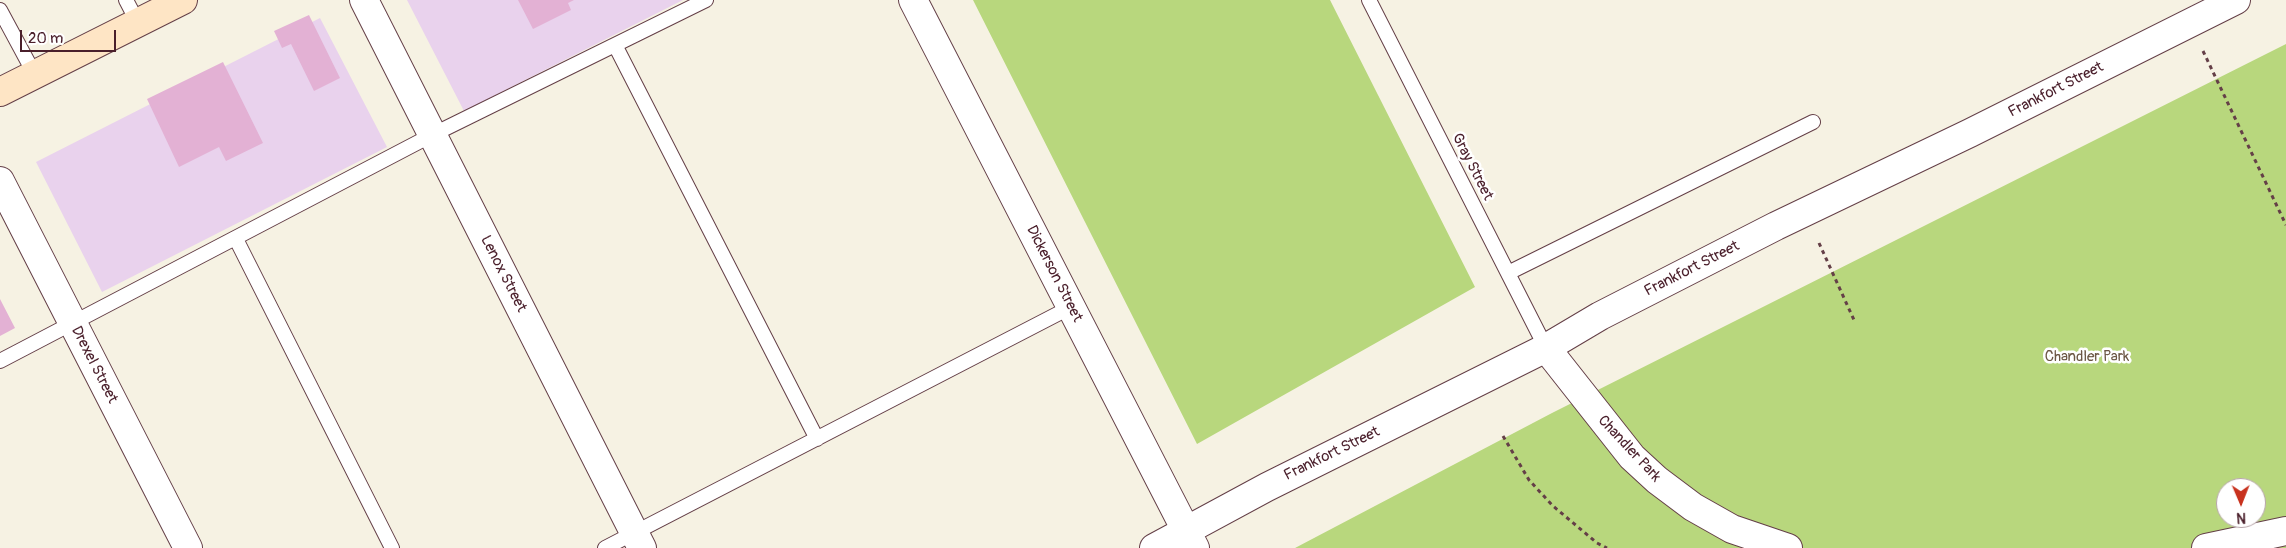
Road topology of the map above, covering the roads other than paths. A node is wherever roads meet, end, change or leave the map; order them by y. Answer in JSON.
{"nodes":[{"id":1,"x":183,"y":0,"type":"edge"},
{"id":2,"x":364,"y":0,"type":"edge"},
{"id":3,"x":706,"y":0,"type":"edge"},
{"id":4,"x":912,"y":0,"type":"edge"},
{"id":5,"x":1369,"y":0,"type":"edge"},
{"id":6,"x":2236,"y":0,"type":"edge"},
{"id":7,"x":0,"y":10,"type":"edge"},
{"id":8,"x":132,"y":11,"type":"edge"},
{"id":9,"x":615,"y":45,"type":"junction"},
{"id":10,"x":35,"y":75,"type":"junction"},
{"id":11,"x":0,"y":92,"type":"edge"},
{"id":12,"x":1813,"y":122,"type":"dead end"},
{"id":13,"x":432,"y":135,"type":"junction"},
{"id":14,"x":0,"y":181,"type":"edge"},
{"id":15,"x":236,"y":239,"type":"junction"},
{"id":16,"x":1508,"y":273,"type":"junction"},
{"id":17,"x":1071,"y":307,"type":"junction"},
{"id":18,"x":73,"y":324,"type":"junction"},
{"id":19,"x":1546,"y":348,"type":"junction"},
{"id":20,"x":0,"y":361,"type":"edge"},
{"id":21,"x":817,"y":439,"type":"junction"},
{"id":22,"x":2286,"y":531,"type":"edge"},
{"id":23,"x":1191,"y":539,"type":"edge"},
{"id":24,"x":639,"y":541,"type":"edge"},
{"id":25,"x":188,"y":548,"type":"edge"},
{"id":26,"x":392,"y":548,"type":"edge"},
{"id":27,"x":605,"y":548,"type":"edge"},
{"id":28,"x":1154,"y":548,"type":"edge"},
{"id":29,"x":1788,"y":548,"type":"edge"},
{"id":30,"x":2206,"y":548,"type":"edge"}],
"edges":[{"from":1,"to":8,"type":"main road"},
{"from":2,"to":13,"type":"street","name":"Lenox Street"},
{"from":3,"to":9,"type":"lane"},
{"from":4,"to":17,"type":"street","name":"Dickerson Street"},
{"from":5,"to":16,"type":"lane","name":"Gray Street"},
{"from":6,"to":19,"type":"street","name":"Frankfort Street"},
{"from":7,"to":10,"type":"lane"},
{"from":8,"to":10,"type":"main road"},
{"from":9,"to":13,"type":"lane"},
{"from":9,"to":21,"type":"lane"},
{"from":10,"to":11,"type":"main road"},
{"from":12,"to":16,"type":"lane"},
{"from":13,"to":15,"type":"lane"},
{"from":13,"to":24,"type":"street","name":"Lenox Street"},
{"from":14,"to":18,"type":"street","name":"Drexel Street"},
{"from":15,"to":18,"type":"lane"},
{"from":15,"to":26,"type":"lane"},
{"from":16,"to":19,"type":"lane","name":"Gray Street"},
{"from":17,"to":21,"type":"lane"},
{"from":17,"to":23,"type":"street","name":"Dickerson Street"},
{"from":18,"to":20,"type":"lane"},
{"from":18,"to":25,"type":"street","name":"Drexel Street"},
{"from":19,"to":23,"type":"street","name":"Frankfort Street"},
{"from":19,"to":29,"type":"street","name":"Chandler Park"},
{"from":21,"to":24,"type":"lane"},
{"from":22,"to":30,"type":"street"},
{"from":23,"to":28,"type":"street","name":"Frankfort Street"},
{"from":24,"to":27,"type":"lane"}]}
